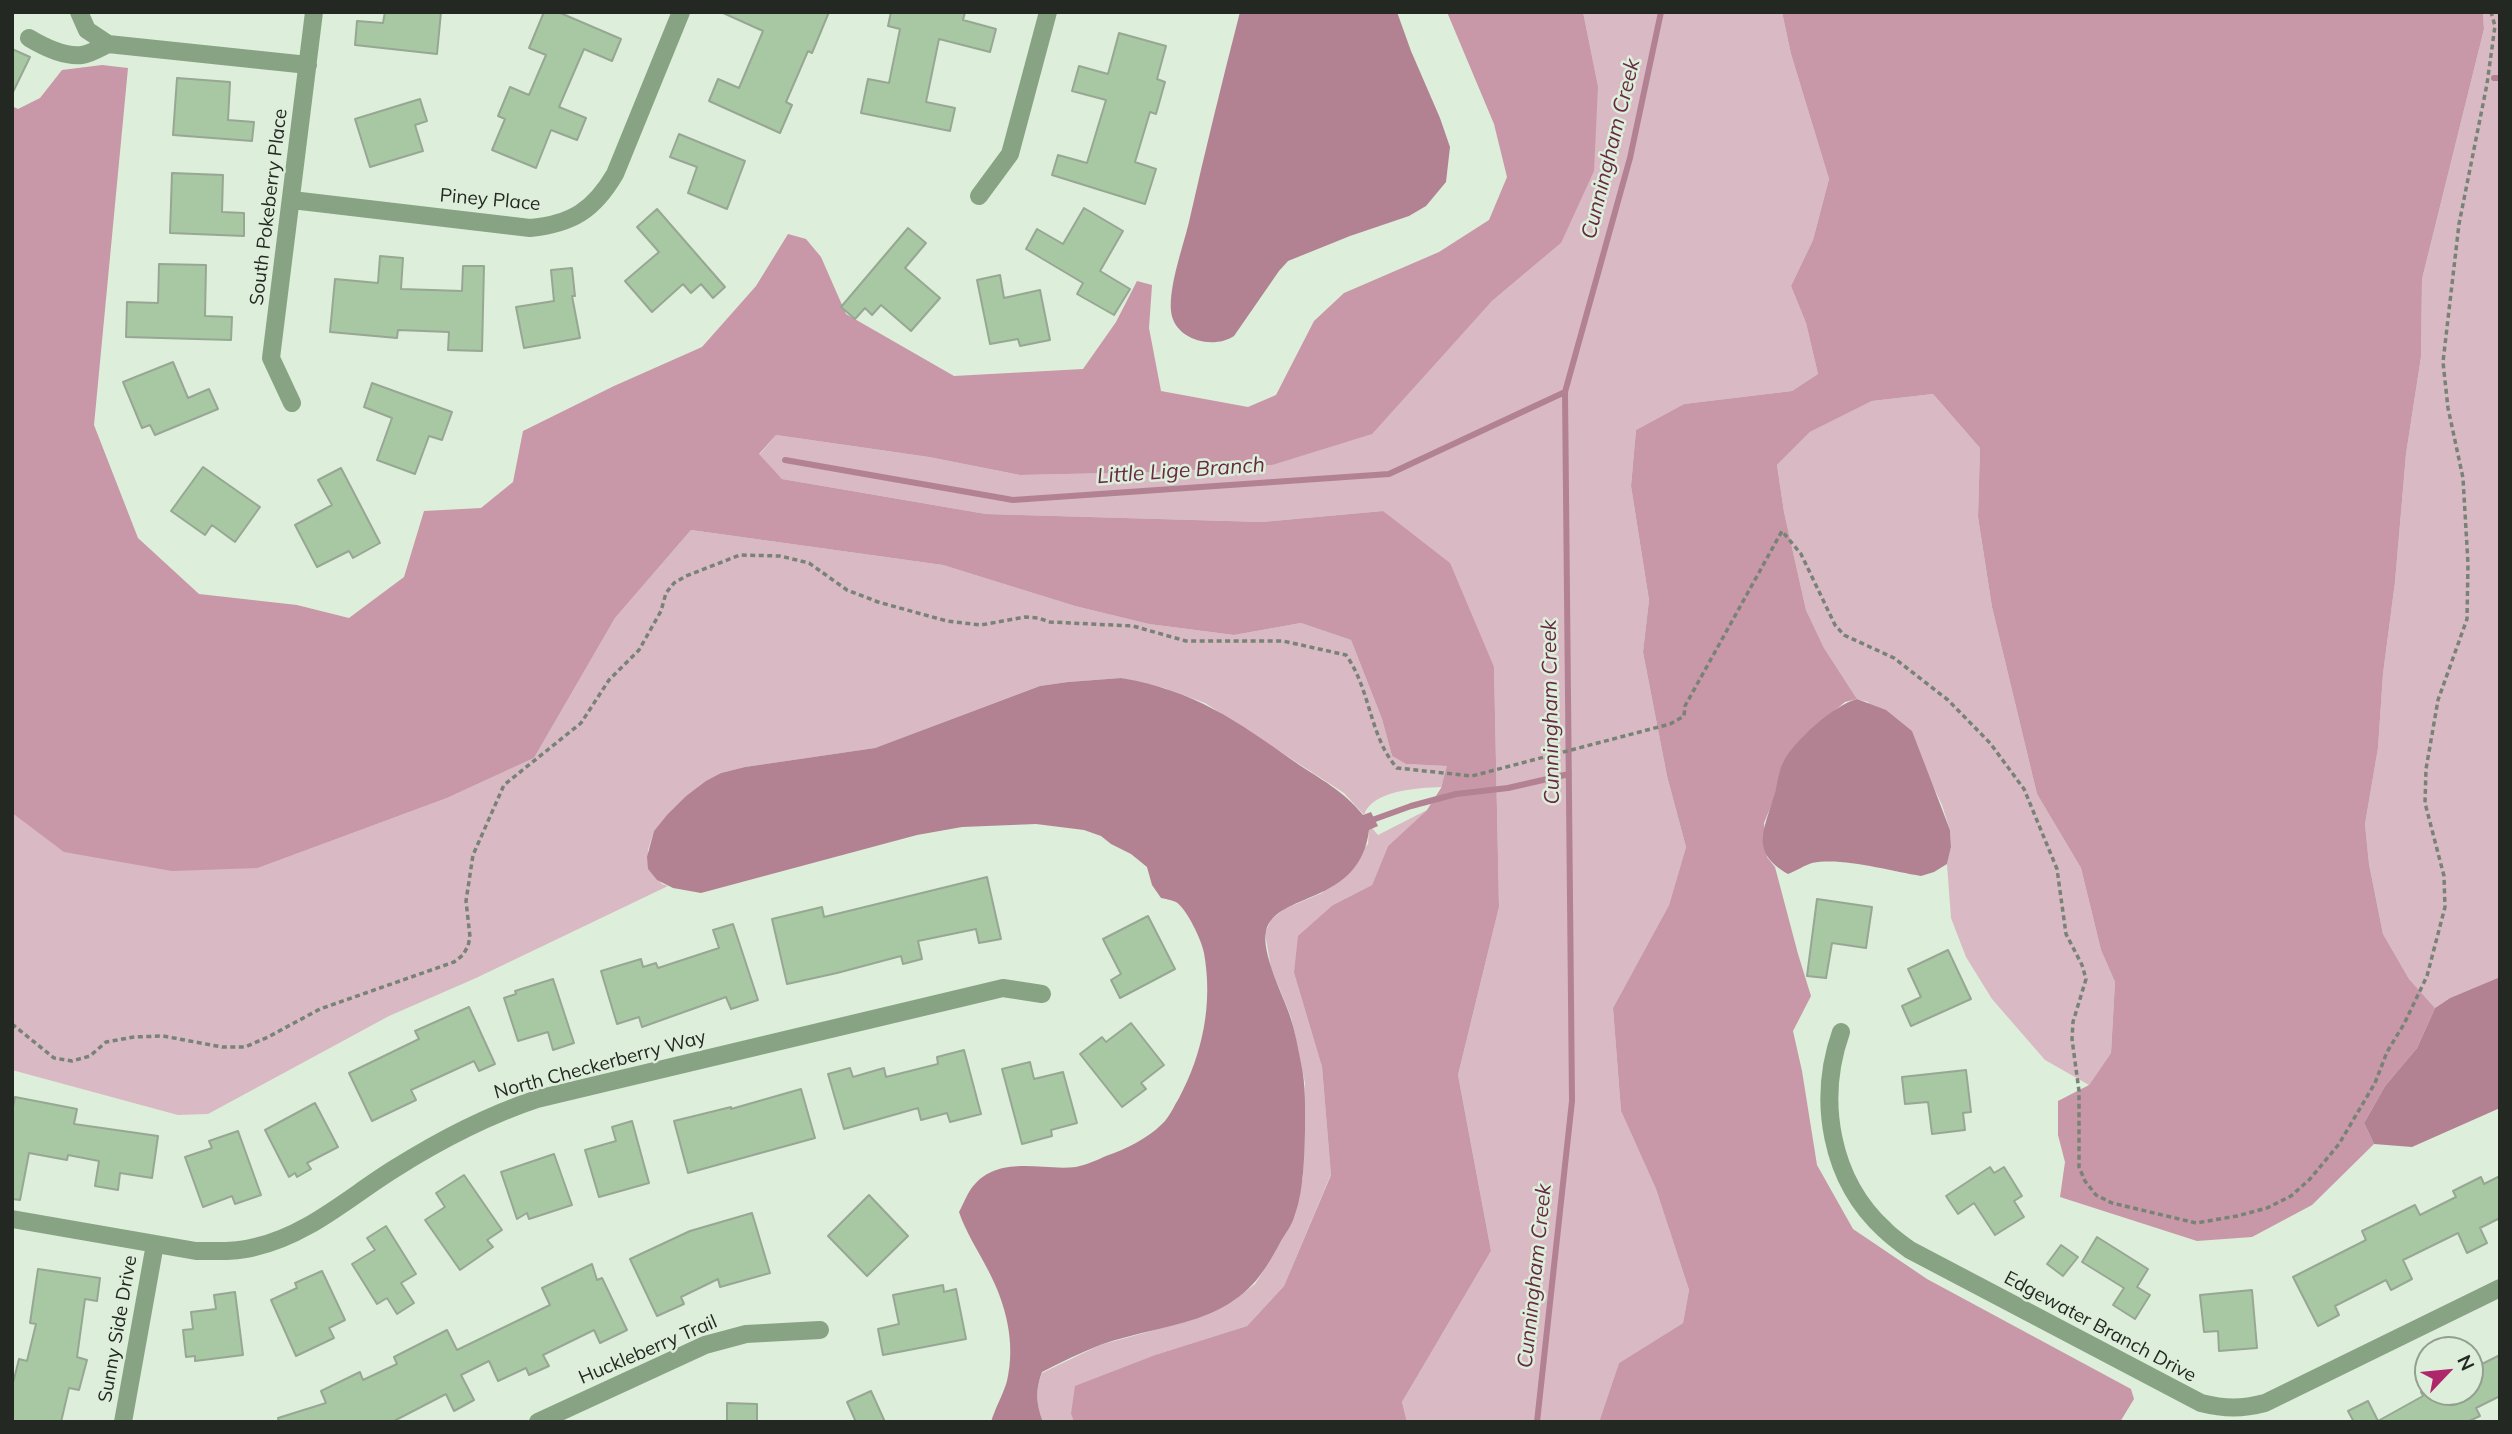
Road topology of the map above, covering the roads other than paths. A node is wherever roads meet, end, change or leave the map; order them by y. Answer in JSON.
{"nodes":[{"id":1,"x":79,"y":12,"type":"edge"},
{"id":2,"x":314,"y":12,"type":"edge"},
{"id":3,"x":681,"y":12,"type":"edge"},
{"id":4,"x":1048,"y":12,"type":"edge"},
{"id":5,"x":29,"y":38,"type":"dead end"},
{"id":6,"x":108,"y":44,"type":"junction"},
{"id":7,"x":308,"y":65,"type":"junction"},
{"id":8,"x":979,"y":196,"type":"dead end"},
{"id":9,"x":292,"y":200,"type":"junction"},
{"id":10,"x":292,"y":403,"type":"dead end"},
{"id":11,"x":1042,"y":994,"type":"dead end"},
{"id":12,"x":1841,"y":1032,"type":"dead end"},
{"id":13,"x":12,"y":1219,"type":"edge"},
{"id":14,"x":155,"y":1244,"type":"junction"},
{"id":15,"x":2500,"y":1288,"type":"edge"},
{"id":16,"x":820,"y":1330,"type":"dead end"},
{"id":17,"x":122,"y":1422,"type":"edge"},
{"id":18,"x":538,"y":1422,"type":"edge"}],
"edges":[{"from":1,"to":6,"type":"street"},
{"from":2,"to":7,"type":"street","name":"South Pokeberry Place"},
{"from":3,"to":9,"type":"street","name":"Piney Place"},
{"from":4,"to":8,"type":"street"},
{"from":5,"to":6,"type":"street"},
{"from":6,"to":7,"type":"street"},
{"from":7,"to":9,"type":"street","name":"South Pokeberry Place"},
{"from":9,"to":10,"type":"street","name":"South Pokeberry Place"},
{"from":11,"to":14,"type":"street","name":"North Checkerberry Way"},
{"from":12,"to":15,"type":"street","name":"Edgewater Branch Drive"},
{"from":13,"to":14,"type":"street","name":"North Checkerberry Way"},
{"from":14,"to":17,"type":"street","name":"Sunny Side Drive"},
{"from":16,"to":18,"type":"street","name":"Huckleberry Trail"}]}
